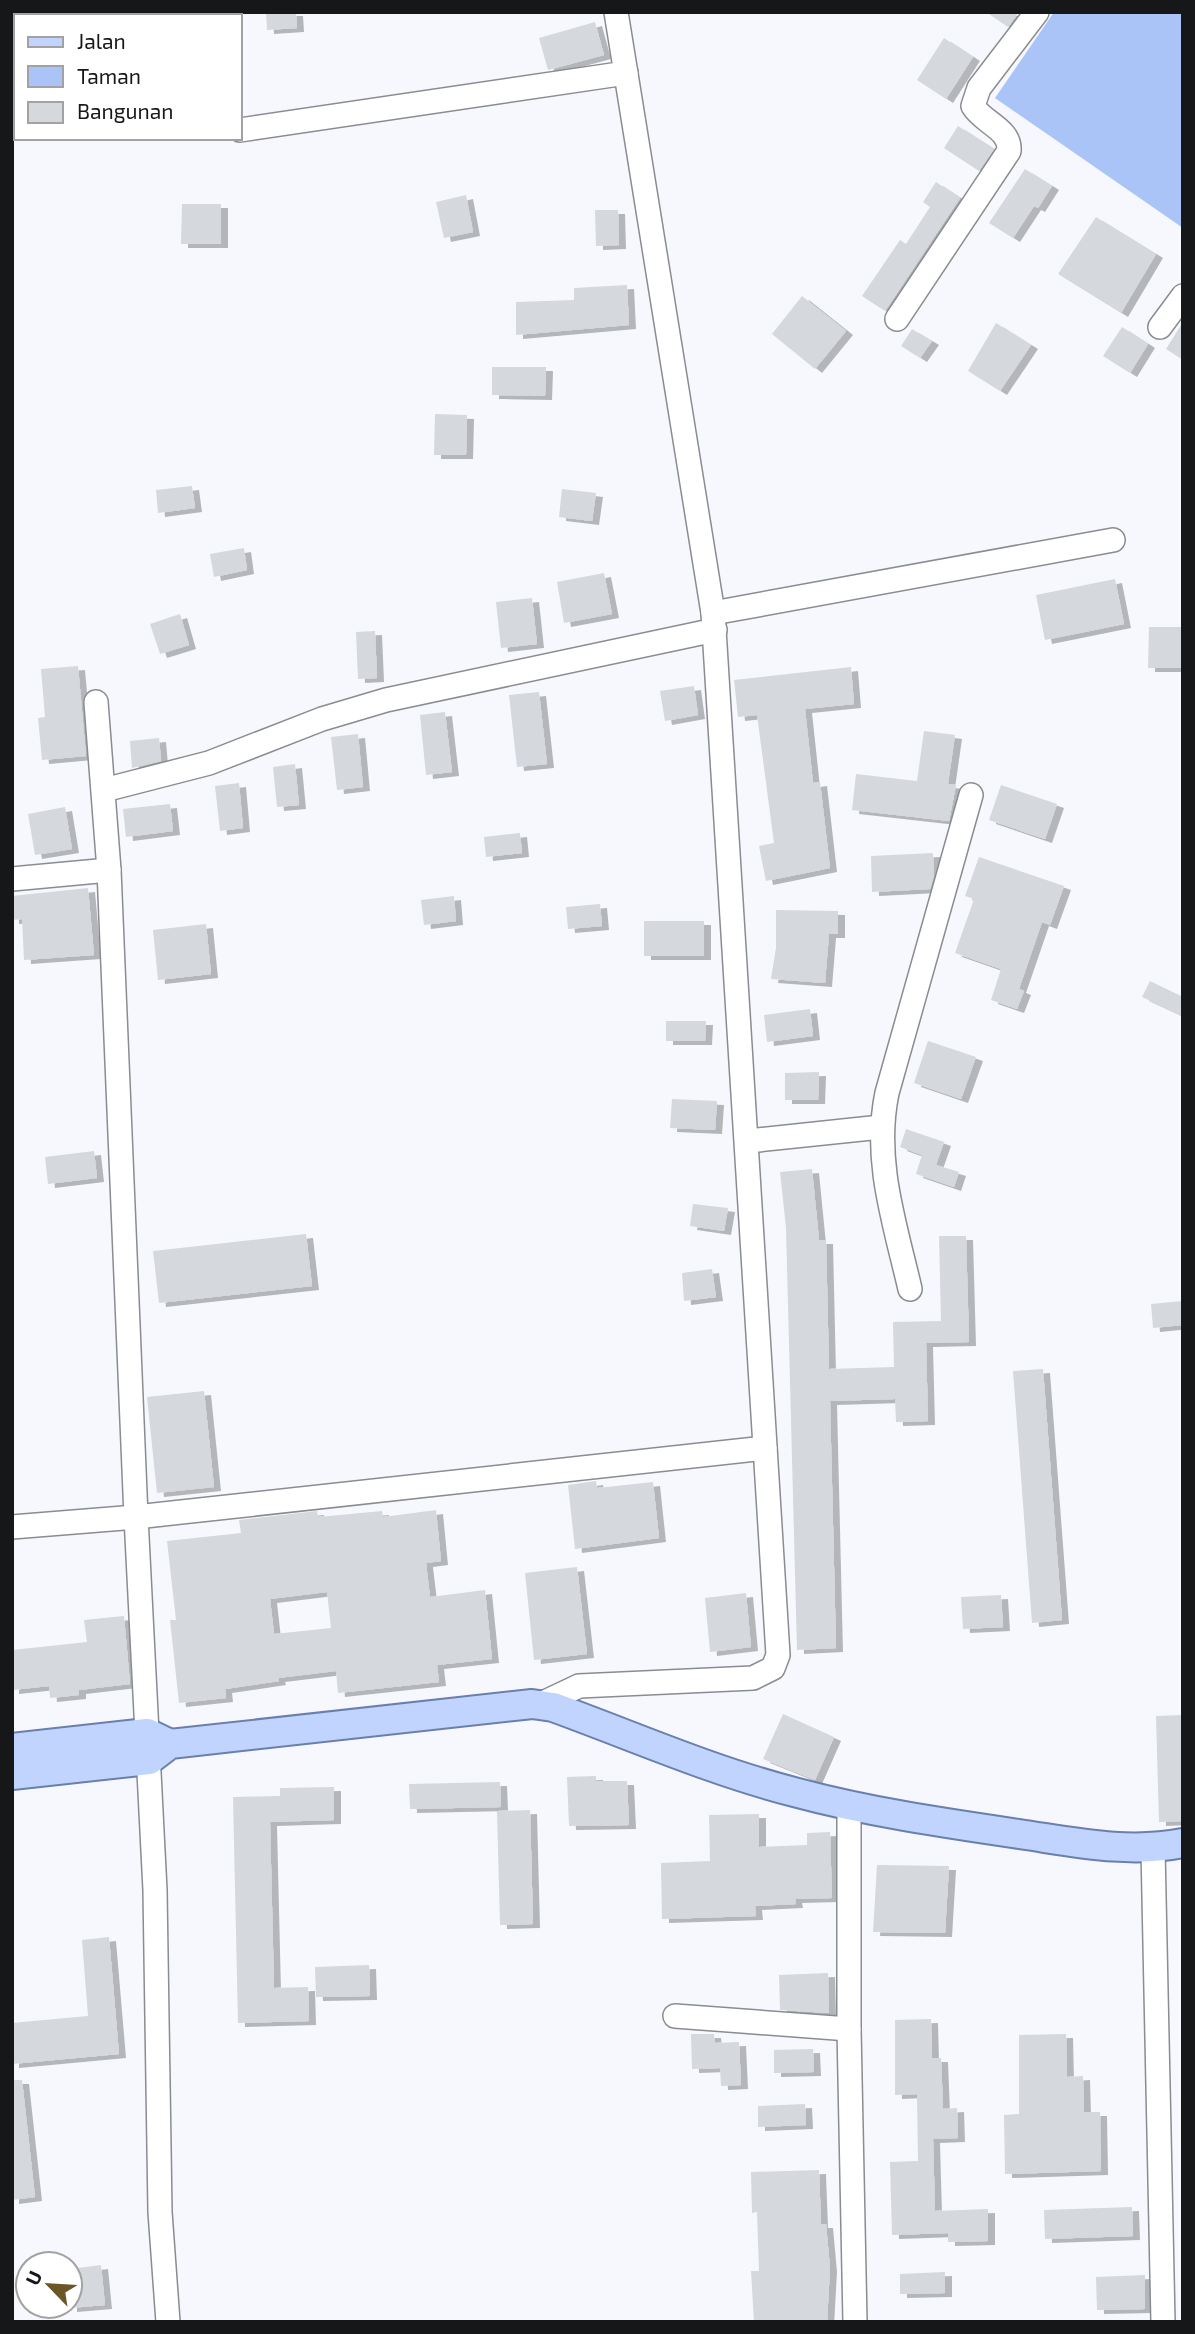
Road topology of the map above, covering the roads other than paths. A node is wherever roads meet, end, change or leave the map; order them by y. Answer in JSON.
{"nodes":[{"id":1,"x":615,"y":12,"type":"edge"},
{"id":2,"x":1037,"y":12,"type":"edge"},
{"id":3,"x":626,"y":73,"type":"junction"},
{"id":4,"x":242,"y":130,"type":"edge"},
{"id":5,"x":1183,"y":296,"type":"edge"},
{"id":6,"x":897,"y":319,"type":"dead end"},
{"id":7,"x":1160,"y":327,"type":"dead end"},
{"id":8,"x":1113,"y":540,"type":"dead end"},
{"id":9,"x":714,"y":622,"type":"junction"},
{"id":10,"x":96,"y":702,"type":"dead end"},
{"id":11,"x":104,"y":790,"type":"junction"},
{"id":12,"x":971,"y":795,"type":"dead end"},
{"id":13,"x":109,"y":870,"type":"junction"},
{"id":14,"x":12,"y":879,"type":"edge"},
{"id":15,"x":881,"y":1127,"type":"junction"},
{"id":16,"x":748,"y":1141,"type":"junction"},
{"id":17,"x":910,"y":1289,"type":"dead end"},
{"id":18,"x":765,"y":1448,"type":"junction"},
{"id":19,"x":136,"y":1517,"type":"junction"},
{"id":20,"x":12,"y":1527,"type":"edge"},
{"id":21,"x":541,"y":1704,"type":"junction"},
{"id":22,"x":156,"y":1745,"type":"junction"},
{"id":23,"x":12,"y":1748,"type":"edge"},
{"id":24,"x":12,"y":1775,"type":"edge"},
{"id":25,"x":849,"y":1805,"type":"junction"},
{"id":26,"x":1183,"y":1843,"type":"edge"},
{"id":27,"x":1153,"y":1849,"type":"junction"},
{"id":28,"x":675,"y":2016,"type":"dead end"},
{"id":29,"x":849,"y":2029,"type":"junction"},
{"id":30,"x":168,"y":2322,"type":"edge"},
{"id":31,"x":855,"y":2322,"type":"edge"},
{"id":32,"x":1163,"y":2322,"type":"edge"}],
"edges":[{"from":1,"to":3,"type":"street"},
{"from":2,"to":6,"type":"street"},
{"from":3,"to":4,"type":"street"},
{"from":3,"to":9,"type":"street"},
{"from":5,"to":7,"type":"street"},
{"from":8,"to":9,"type":"street"},
{"from":9,"to":11,"type":"street"},
{"from":9,"to":16,"type":"street"},
{"from":10,"to":11,"type":"street"},
{"from":11,"to":13,"type":"street"},
{"from":12,"to":15,"type":"street"},
{"from":13,"to":14,"type":"street"},
{"from":13,"to":19,"type":"street"},
{"from":15,"to":16,"type":"street"},
{"from":15,"to":17,"type":"street"},
{"from":16,"to":18,"type":"street"},
{"from":18,"to":19,"type":"street"},
{"from":18,"to":21,"type":"street"},
{"from":19,"to":20,"type":"street"},
{"from":19,"to":22,"type":"street"},
{"from":21,"to":22,"type":"main road"},
{"from":21,"to":25,"type":"main road"},
{"from":22,"to":23,"type":"main road"},
{"from":22,"to":24,"type":"main road"},
{"from":22,"to":30,"type":"street"},
{"from":25,"to":27,"type":"main road"},
{"from":25,"to":29,"type":"street"},
{"from":26,"to":27,"type":"main road"},
{"from":27,"to":32,"type":"street"},
{"from":28,"to":29,"type":"street"},
{"from":29,"to":31,"type":"street"}]}
